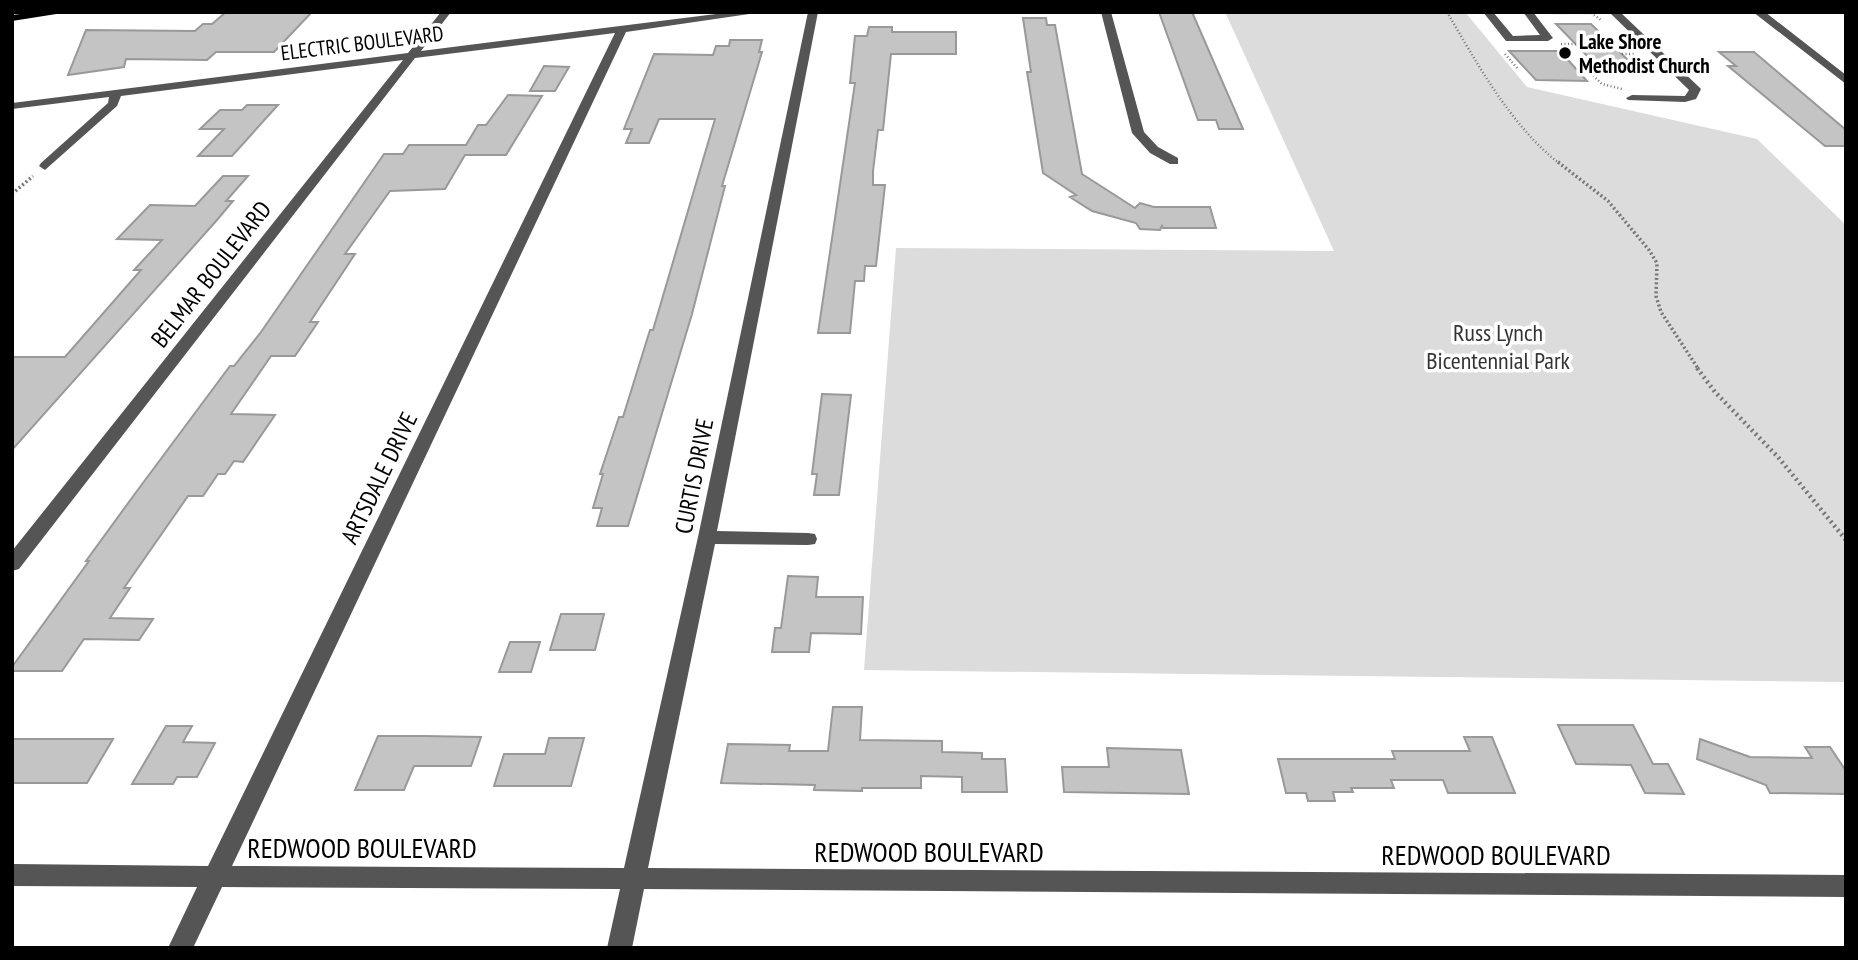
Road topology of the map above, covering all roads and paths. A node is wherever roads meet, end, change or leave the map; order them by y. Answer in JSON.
{"nodes":[{"id":1,"x":64,"y":12,"type":"edge"},
{"id":2,"x":446,"y":12,"type":"edge"},
{"id":3,"x":758,"y":12,"type":"edge"},
{"id":4,"x":813,"y":12,"type":"edge"},
{"id":5,"x":1106,"y":12,"type":"edge"},
{"id":6,"x":1447,"y":12,"type":"edge"},
{"id":7,"x":1488,"y":12,"type":"edge"},
{"id":8,"x":1528,"y":12,"type":"edge"},
{"id":9,"x":1614,"y":12,"type":"edge"},
{"id":10,"x":1758,"y":12,"type":"edge"},
{"id":11,"x":1542,"y":13,"type":"edge"},
{"id":12,"x":12,"y":18,"type":"edge"},
{"id":13,"x":1603,"y":20,"type":"dead end"},
{"id":14,"x":622,"y":30,"type":"junction"},
{"id":15,"x":1556,"y":34,"type":"dead end"},
{"id":16,"x":1565,"y":44,"type":"dead end"},
{"id":17,"x":1629,"y":48,"type":"dead end"},
{"id":18,"x":411,"y":56,"type":"junction"},
{"id":19,"x":1642,"y":61,"type":"dead end"},
{"id":20,"x":1846,"y":81,"type":"edge"},
{"id":21,"x":116,"y":93,"type":"junction"},
{"id":22,"x":1632,"y":98,"type":"dead end"},
{"id":23,"x":12,"y":106,"type":"edge"},
{"id":24,"x":1174,"y":161,"type":"dead end"},
{"id":25,"x":45,"y":166,"type":"joint"},
{"id":26,"x":12,"y":194,"type":"edge"},
{"id":27,"x":706,"y":537,"type":"junction"},
{"id":28,"x":808,"y":539,"type":"dead end"},
{"id":29,"x":1846,"y":540,"type":"edge"},
{"id":30,"x":12,"y":564,"type":"edge"},
{"id":31,"x":12,"y":875,"type":"edge"},
{"id":32,"x":215,"y":876,"type":"junction"},
{"id":33,"x":635,"y":879,"type":"junction"},
{"id":34,"x":1846,"y":886,"type":"edge"},
{"id":35,"x":180,"y":948,"type":"edge"},
{"id":36,"x":619,"y":948,"type":"edge"}],
"edges":[{"from":1,"to":12,"type":"main road"},
{"from":2,"to":18,"type":"street","name":"BELMAR BOULEVARD"},
{"from":3,"to":14,"type":"street","name":"ELECTRIC BOULEVARD"},
{"from":4,"to":27,"type":"street","name":"CURTIS DRIVE"},
{"from":5,"to":24,"type":"street"},
{"from":6,"to":29,"type":"path"},
{"from":7,"to":8,"type":"street"},
{"from":9,"to":22,"type":"street"},
{"from":10,"to":20,"type":"street"},
{"from":11,"to":13,"type":"path"},
{"from":14,"to":18,"type":"street","name":"ELECTRIC BOULEVARD"},
{"from":14,"to":32,"type":"street","name":"ARTSDALE DRIVE"},
{"from":15,"to":16,"type":"path"},
{"from":17,"to":19,"type":"path"},
{"from":18,"to":21,"type":"street","name":"ELECTRIC BOULEVARD"},
{"from":18,"to":30,"type":"street","name":"BELMAR BOULEVARD"},
{"from":21,"to":23,"type":"street","name":"ELECTRIC BOULEVARD"},
{"from":21,"to":25,"type":"street"},
{"from":25,"to":26,"type":"path"},
{"from":27,"to":28,"type":"street"},
{"from":27,"to":33,"type":"street","name":"CURTIS DRIVE"},
{"from":31,"to":32,"type":"street","name":"REDWOOD BOULEVARD"},
{"from":32,"to":33,"type":"street","name":"REDWOOD BOULEVARD"},
{"from":32,"to":35,"type":"street","name":"ARTSDALE DRIVE"},
{"from":33,"to":34,"type":"street","name":"REDWOOD BOULEVARD"},
{"from":33,"to":36,"type":"street","name":"CURTIS DRIVE"}]}
